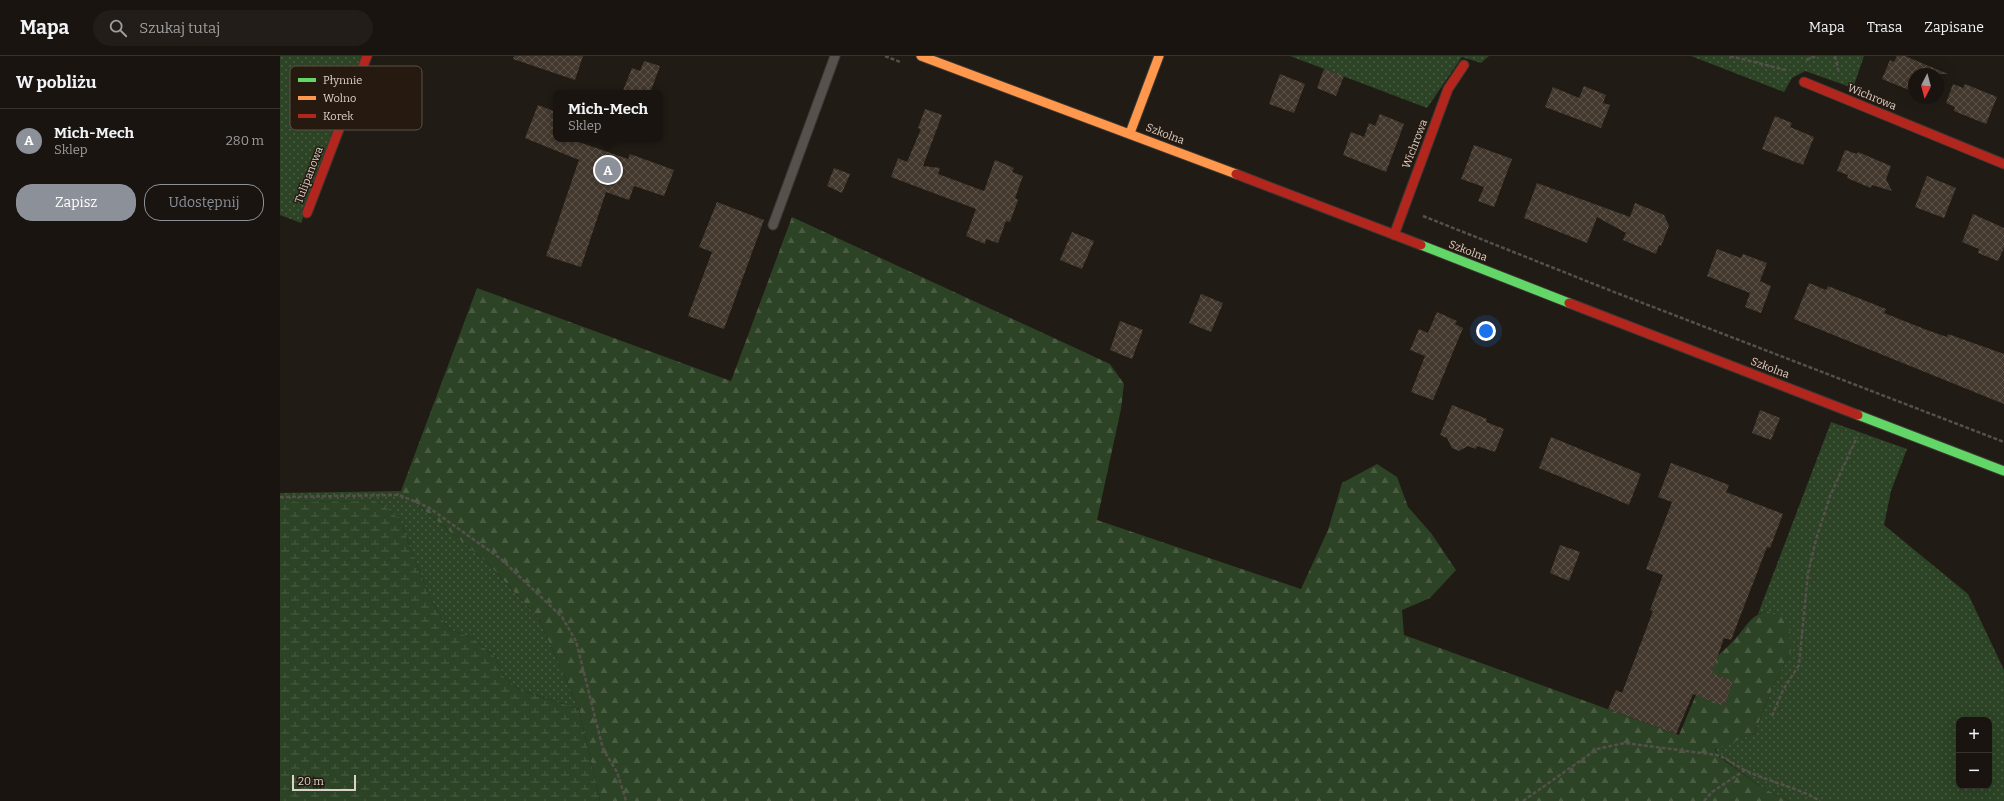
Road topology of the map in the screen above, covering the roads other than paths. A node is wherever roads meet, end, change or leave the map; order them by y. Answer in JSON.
{"nodes":[{"id":1,"x":367,"y":56,"type":"edge"},
{"id":2,"x":835,"y":56,"type":"edge"},
{"id":3,"x":921,"y":56,"type":"edge"},
{"id":4,"x":1159,"y":56,"type":"edge"},
{"id":5,"x":1464,"y":65,"type":"dead end"},
{"id":6,"x":363,"y":66,"type":"edge"},
{"id":7,"x":1804,"y":82,"type":"road end"},
{"id":8,"x":339,"y":130,"type":"edge"},
{"id":9,"x":1130,"y":133,"type":"junction"},
{"id":10,"x":2004,"y":164,"type":"edge"},
{"id":11,"x":307,"y":213,"type":"dead end"},
{"id":12,"x":773,"y":225,"type":"dead end"},
{"id":13,"x":1394,"y":235,"type":"junction"},
{"id":14,"x":2004,"y":471,"type":"edge"}],
"edges":[{"from":1,"to":6,"type":"street","name":"Tulipanowa"},
{"from":2,"to":12,"type":"lane"},
{"from":3,"to":9,"type":"street","name":"Szkolna"},
{"from":4,"to":9,"type":"street"},
{"from":5,"to":13,"type":"street","name":"Wichrowa"},
{"from":7,"to":10,"type":"street","name":"Wichrowa"},
{"from":8,"to":11,"type":"street","name":"Tulipanowa"},
{"from":9,"to":13,"type":"street","name":"Szkolna"},
{"from":13,"to":14,"type":"street","name":"Szkolna"}]}
